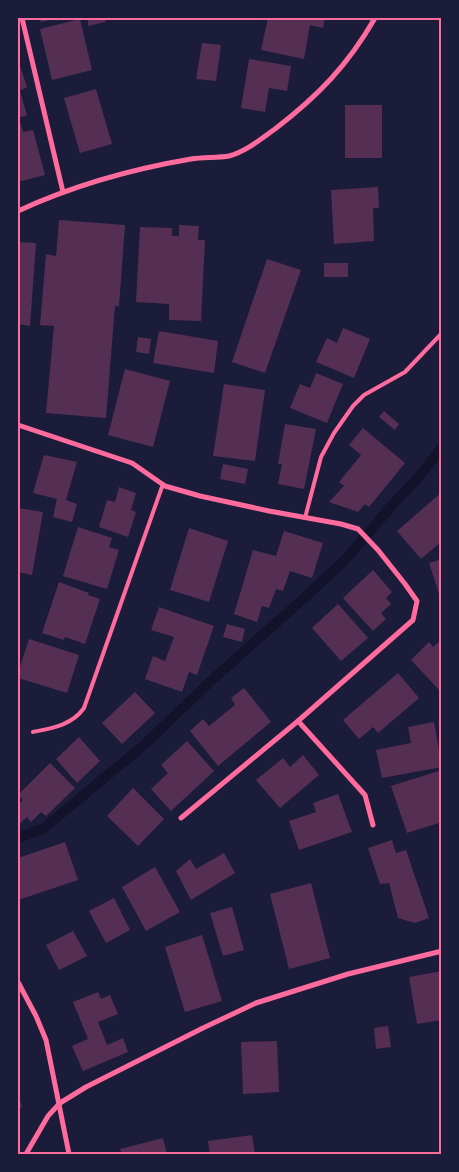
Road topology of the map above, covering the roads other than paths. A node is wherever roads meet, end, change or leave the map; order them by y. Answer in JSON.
{"nodes":[{"id":1,"x":22,"y":18,"type":"edge"},
{"id":2,"x":376,"y":18,"type":"edge"},
{"id":3,"x":63,"y":192,"type":"junction"},
{"id":4,"x":18,"y":211,"type":"edge"},
{"id":5,"x":442,"y":333,"type":"edge"},
{"id":6,"x":18,"y":425,"type":"edge"},
{"id":7,"x":163,"y":484,"type":"junction"},
{"id":8,"x":305,"y":518,"type":"junction"},
{"id":9,"x":298,"y":721,"type":"junction"},
{"id":10,"x":34,"y":732,"type":"dead end"},
{"id":11,"x":181,"y":818,"type":"dead end"},
{"id":12,"x":373,"y":825,"type":"dead end"},
{"id":13,"x":442,"y":951,"type":"edge"},
{"id":14,"x":18,"y":982,"type":"edge"},
{"id":15,"x":60,"y":1102,"type":"junction"},
{"id":16,"x":26,"y":1154,"type":"edge"},
{"id":17,"x":69,"y":1154,"type":"edge"}],
"edges":[{"from":1,"to":3,"type":"street"},
{"from":2,"to":3,"type":"street"},
{"from":3,"to":4,"type":"street"},
{"from":5,"to":8,"type":"lane"},
{"from":6,"to":7,"type":"street"},
{"from":7,"to":8,"type":"street"},
{"from":7,"to":10,"type":"lane"},
{"from":8,"to":9,"type":"street"},
{"from":9,"to":11,"type":"street"},
{"from":9,"to":12,"type":"street"},
{"from":13,"to":15,"type":"street"},
{"from":14,"to":15,"type":"street"},
{"from":15,"to":16,"type":"street"},
{"from":15,"to":17,"type":"street"}]}
